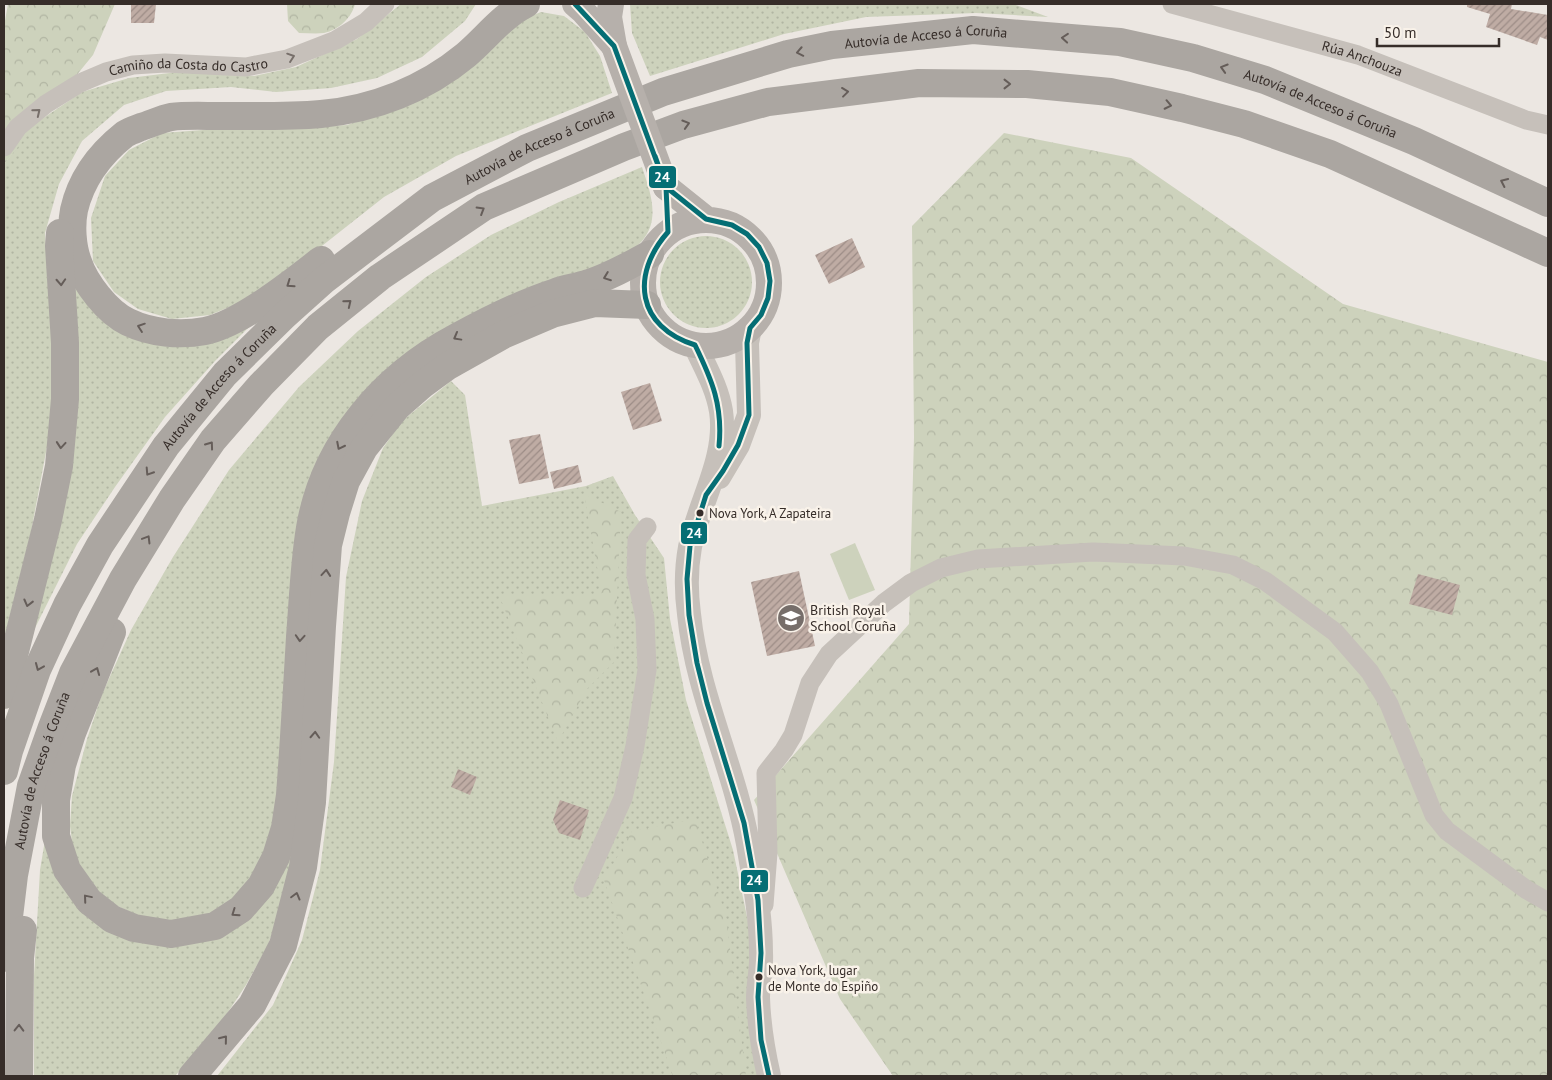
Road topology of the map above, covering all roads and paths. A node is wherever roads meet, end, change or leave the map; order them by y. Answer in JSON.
{"nodes":[{"id":1,"x":385,"y":4,"type":"edge"},
{"id":2,"x":494,"y":4,"type":"edge"},
{"id":3,"x":526,"y":4,"type":"edge"},
{"id":4,"x":576,"y":4,"type":"edge"},
{"id":5,"x":611,"y":4,"type":"edge"},
{"id":6,"x":1172,"y":4,"type":"edge"},
{"id":7,"x":614,"y":46,"type":"junction"},
{"id":8,"x":1548,"y":125,"type":"edge"},
{"id":9,"x":4,"y":147,"type":"edge"},
{"id":10,"x":527,"y":148,"type":"junction"},
{"id":11,"x":666,"y":187,"type":"junction"},
{"id":12,"x":1548,"y":203,"type":"edge"},
{"id":13,"x":706,"y":219,"type":"junction"},
{"id":14,"x":668,"y":232,"type":"junction"},
{"id":15,"x":1548,"y":253,"type":"edge"},
{"id":16,"x":650,"y":254,"type":"junction"},
{"id":17,"x":647,"y":305,"type":"junction"},
{"id":18,"x":750,"y":328,"type":"junction"},
{"id":19,"x":695,"y":345,"type":"junction"},
{"id":20,"x":706,"y":495,"type":"junction"},
{"id":21,"x":647,"y":527,"type":"dead end"},
{"id":22,"x":123,"y":579,"type":"junction"},
{"id":23,"x":73,"y":673,"type":"junction"},
{"id":24,"x":4,"y":695,"type":"edge"},
{"id":25,"x":4,"y":771,"type":"edge"},
{"id":26,"x":583,"y":888,"type":"dead end"},
{"id":27,"x":1548,"y":902,"type":"edge"},
{"id":28,"x":762,"y":953,"type":"junction"},
{"id":29,"x":4,"y":958,"type":"edge"},
{"id":30,"x":19,"y":1076,"type":"edge"},
{"id":31,"x":192,"y":1076,"type":"edge"},
{"id":32,"x":769,"y":1076,"type":"edge"}],
"edges":[{"from":9,"to":1,"type":"street","name":"Camiño da Costa do Castro","one_way":true},
{"from":2,"to":24,"type":"highway","one_way":true},
{"from":10,"to":3,"type":"highway","one_way":true},
{"from":4,"to":7,"type":"main road"},
{"from":5,"to":7,"type":"main road"},
{"from":6,"to":8,"type":"street","name":"Rúa Anchouza"},
{"from":7,"to":11,"type":"main road","bridge":true},
{"from":12,"to":10,"type":"highway","name":"Autovía de Acceso á Coruña","one_way":true},
{"from":10,"to":25,"type":"highway","name":"Autovía de Acceso á Coruña","one_way":true},
{"from":11,"to":13,"type":"main road"},
{"from":11,"to":14,"type":"main road"},
{"from":13,"to":14,"type":"main road"},
{"from":13,"to":18,"type":"main road"},
{"from":14,"to":16,"type":"main road"},
{"from":22,"to":15,"type":"highway","name":"Autovía de Acceso á Coruña","one_way":true},
{"from":16,"to":17,"type":"main road"},
{"from":16,"to":22,"type":"highway","one_way":true},
{"from":17,"to":19,"type":"main road"},
{"from":31,"to":17,"type":"highway","one_way":true},
{"from":18,"to":19,"type":"main road"},
{"from":18,"to":20,"type":"street"},
{"from":19,"to":20,"type":"street"},
{"from":20,"to":28,"type":"street"},
{"from":21,"to":26,"type":"street"},
{"from":22,"to":23,"type":"highway","name":"Autovía de Acceso á Coruña"},
{"from":23,"to":29,"type":"highway","name":"Autovía de Acceso á Coruña"},
{"from":30,"to":23,"type":"highway","name":"Autovía de Acceso á Coruña","one_way":true},
{"from":27,"to":28,"type":"street"},
{"from":28,"to":32,"type":"street"}]}
